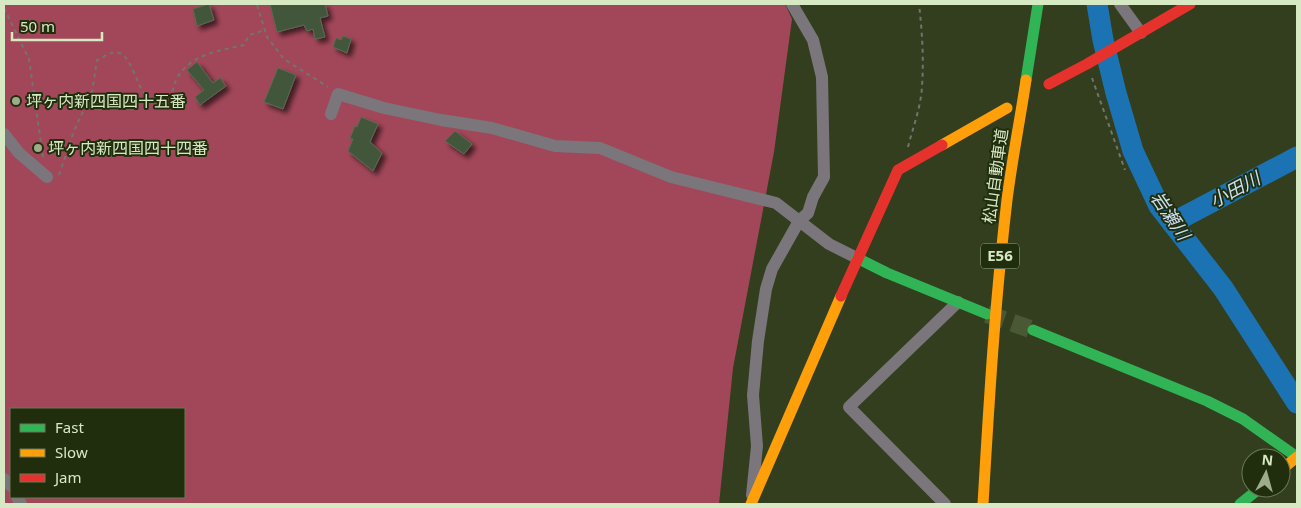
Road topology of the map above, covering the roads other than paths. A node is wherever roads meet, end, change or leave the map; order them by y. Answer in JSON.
{"nodes":[{"id":1,"x":792,"y":4,"type":"edge"},
{"id":2,"x":1120,"y":4,"type":"edge"},
{"id":3,"x":1190,"y":4,"type":"edge"},
{"id":4,"x":1043,"y":7,"type":"edge"},
{"id":5,"x":1135,"y":36,"type":"junction"},
{"id":6,"x":1049,"y":84,"type":"dead end"},
{"id":7,"x":1007,"y":108,"type":"dead end"},
{"id":8,"x":331,"y":114,"type":"dead end"},
{"id":9,"x":4,"y":134,"type":"edge"},
{"id":10,"x":48,"y":177,"type":"road end"},
{"id":11,"x":800,"y":221,"type":"junction"},
{"id":12,"x":857,"y":258,"type":"junction"},
{"id":13,"x":958,"y":302,"type":"junction"},
{"id":14,"x":987,"y":314,"type":"tunnel mouth"},
{"id":15,"x":1033,"y":330,"type":"tunnel mouth"},
{"id":16,"x":1297,"y":457,"type":"edge"},
{"id":17,"x":752,"y":503,"type":"edge"},
{"id":18,"x":945,"y":504,"type":"edge"},
{"id":19,"x":983,"y":504,"type":"edge"},
{"id":20,"x":994,"y":504,"type":"edge"}],
"edges":[{"from":1,"to":11,"type":"street"},
{"from":2,"to":5,"type":"street"},
{"from":3,"to":5,"type":"main road"},
{"from":4,"to":19,"type":"main road","name":"松山自動車道","number":"E56"},
{"from":4,"to":20,"type":"main road","name":"松山自動車道","number":"E56"},
{"from":5,"to":6,"type":"main road"},
{"from":7,"to":12,"type":"main road"},
{"from":8,"to":11,"type":"street"},
{"from":9,"to":10,"type":"street"},
{"from":11,"to":12,"type":"street"},
{"from":11,"to":17,"type":"street"},
{"from":12,"to":13,"type":"main road"},
{"from":12,"to":17,"type":"main road"},
{"from":13,"to":14,"type":"main road"},
{"from":13,"to":18,"type":"street"},
{"from":15,"to":16,"type":"main road"}]}
